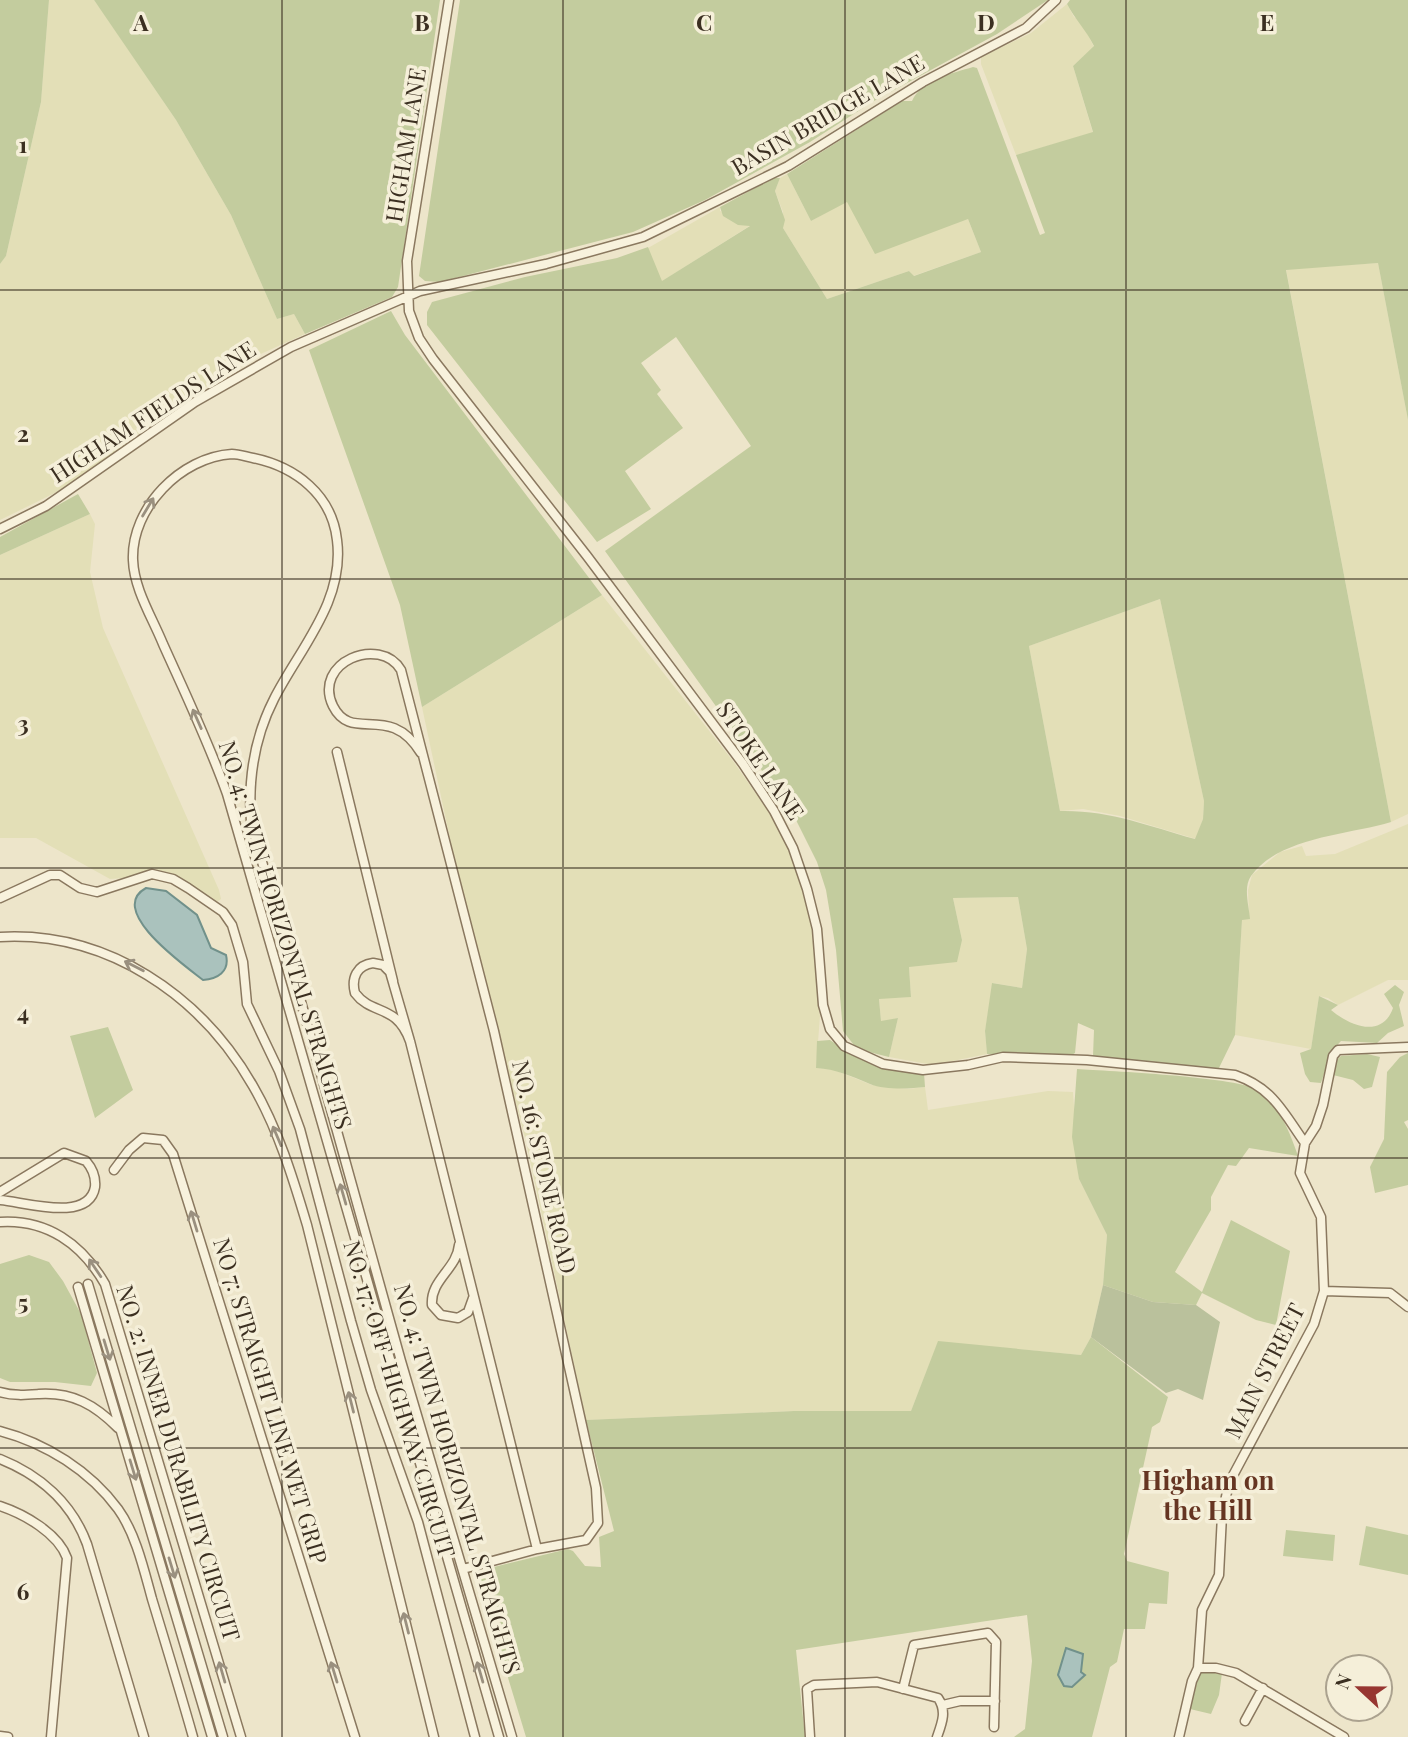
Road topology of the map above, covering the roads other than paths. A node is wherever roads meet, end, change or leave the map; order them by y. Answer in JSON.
{"nodes":[{"id":1,"x":449,"y":0,"type":"edge"},
{"id":2,"x":1056,"y":0,"type":"edge"},
{"id":3,"x":406,"y":296,"type":"junction"},
{"id":4,"x":0,"y":529,"type":"edge"},
{"id":5,"x":337,"y":752,"type":"dead end"},
{"id":6,"x":421,"y":753,"type":"junction"},
{"id":7,"x":0,"y":898,"type":"edge"},
{"id":8,"x":0,"y":937,"type":"edge"},
{"id":9,"x":393,"y":981,"type":"junction"},
{"id":10,"x":410,"y":1041,"type":"junction"},
{"id":11,"x":1408,"y":1047,"type":"edge"},
{"id":12,"x":1305,"y":1143,"type":"junction"},
{"id":13,"x":114,"y":1170,"type":"dead end"},
{"id":14,"x":0,"y":1192,"type":"edge"},
{"id":15,"x":0,"y":1200,"type":"edge"},
{"id":16,"x":454,"y":1221,"type":"junction"},
{"id":17,"x":0,"y":1222,"type":"edge"},
{"id":18,"x":1324,"y":1291,"type":"junction"},
{"id":19,"x":473,"y":1298,"type":"junction"},
{"id":20,"x":1408,"y":1307,"type":"edge"},
{"id":21,"x":0,"y":1392,"type":"edge"},
{"id":22,"x":0,"y":1431,"type":"edge"},
{"id":23,"x":121,"y":1431,"type":"junction"},
{"id":24,"x":0,"y":1459,"type":"edge"},
{"id":25,"x":0,"y":1506,"type":"edge"},
{"id":26,"x":537,"y":1549,"type":"junction"},
{"id":27,"x":463,"y":1569,"type":"junction"},
{"id":28,"x":1198,"y":1668,"type":"junction"},
{"id":29,"x":1263,"y":1688,"type":"junction"},
{"id":30,"x":903,"y":1689,"type":"junction"},
{"id":31,"x":995,"y":1701,"type":"junction"},
{"id":32,"x":943,"y":1705,"type":"junction"},
{"id":33,"x":1245,"y":1721,"type":"dead end"},
{"id":34,"x":994,"y":1727,"type":"dead end"},
{"id":35,"x":0,"y":1736,"type":"edge"},
{"id":36,"x":8,"y":1737,"type":"edge"},
{"id":37,"x":51,"y":1737,"type":"edge"},
{"id":38,"x":144,"y":1737,"type":"edge"},
{"id":39,"x":193,"y":1737,"type":"edge"},
{"id":40,"x":212,"y":1737,"type":"edge"},
{"id":41,"x":223,"y":1737,"type":"edge"},
{"id":42,"x":241,"y":1737,"type":"edge"},
{"id":43,"x":355,"y":1737,"type":"edge"},
{"id":44,"x":434,"y":1737,"type":"edge"},
{"id":45,"x":475,"y":1737,"type":"edge"},
{"id":46,"x":499,"y":1737,"type":"edge"},
{"id":47,"x":512,"y":1737,"type":"edge"},
{"id":48,"x":810,"y":1737,"type":"edge"},
{"id":49,"x":937,"y":1737,"type":"edge"},
{"id":50,"x":1179,"y":1737,"type":"edge"},
{"id":51,"x":1344,"y":1737,"type":"edge"}],
"edges":[{"from":1,"to":3,"type":"street","name":"HIGHAM LANE"},
{"from":2,"to":3,"type":"street","name":"BASIN BRIDGE LANE"},
{"from":3,"to":4,"type":"street","name":"HIGHAM FIELDS LANE"},
{"from":3,"to":12,"type":"street","name":"STOKE LANE"},
{"from":5,"to":9,"type":"street"},
{"from":6,"to":6,"type":"street","name":"NO. 16: STONE ROAD"},
{"from":6,"to":26,"type":"street","name":"NO. 16: STONE ROAD"},
{"from":7,"to":45,"type":"street","name":"NO. 17: OFF-HIGHWAY CIRCUIT"},
{"from":44,"to":8,"type":"street","one_way":true},
{"from":9,"to":10,"type":"street"},
{"from":9,"to":10,"type":"street"},
{"from":10,"to":16,"type":"street"},
{"from":11,"to":12,"type":"street","name":"MAIN STREET"},
{"from":12,"to":18,"type":"street","name":"MAIN STREET"},
{"from":43,"to":13,"type":"street","name":"NO 7: STRAIGHT LINE WET GRIP","one_way":true},
{"from":14,"to":15,"type":"street"},
{"from":16,"to":19,"type":"street"},
{"from":16,"to":19,"type":"street"},
{"from":42,"to":17,"type":"street","name":"NO. 2: INNER DURABILITY CIRCUIT","one_way":true},
{"from":18,"to":20,"type":"street"},
{"from":18,"to":28,"type":"street","name":"MAIN STREET"},
{"from":19,"to":26,"type":"street"},
{"from":21,"to":23,"type":"street"},
{"from":22,"to":39,"type":"street"},
{"from":23,"to":40,"type":"street","one_way":true},
{"from":23,"to":41,"type":"street","one_way":true},
{"from":24,"to":38,"type":"street"},
{"from":25,"to":37,"type":"street"},
{"from":26,"to":27,"type":"street"},
{"from":46,"to":27,"type":"street","name":"NO. 4: TWIN HORIZONTAL STRAIGHTS","one_way":true},
{"from":27,"to":47,"type":"street","name":"NO. 4: TWIN HORIZONTAL STRAIGHTS"},
{"from":28,"to":29,"type":"street"},
{"from":28,"to":50,"type":"street","name":"MAIN STREET"},
{"from":29,"to":33,"type":"street"},
{"from":29,"to":51,"type":"street"},
{"from":30,"to":31,"type":"street"},
{"from":30,"to":32,"type":"street"},
{"from":30,"to":48,"type":"street"},
{"from":31,"to":32,"type":"street"},
{"from":31,"to":34,"type":"street"},
{"from":32,"to":49,"type":"street"},
{"from":35,"to":36,"type":"street"}]}
